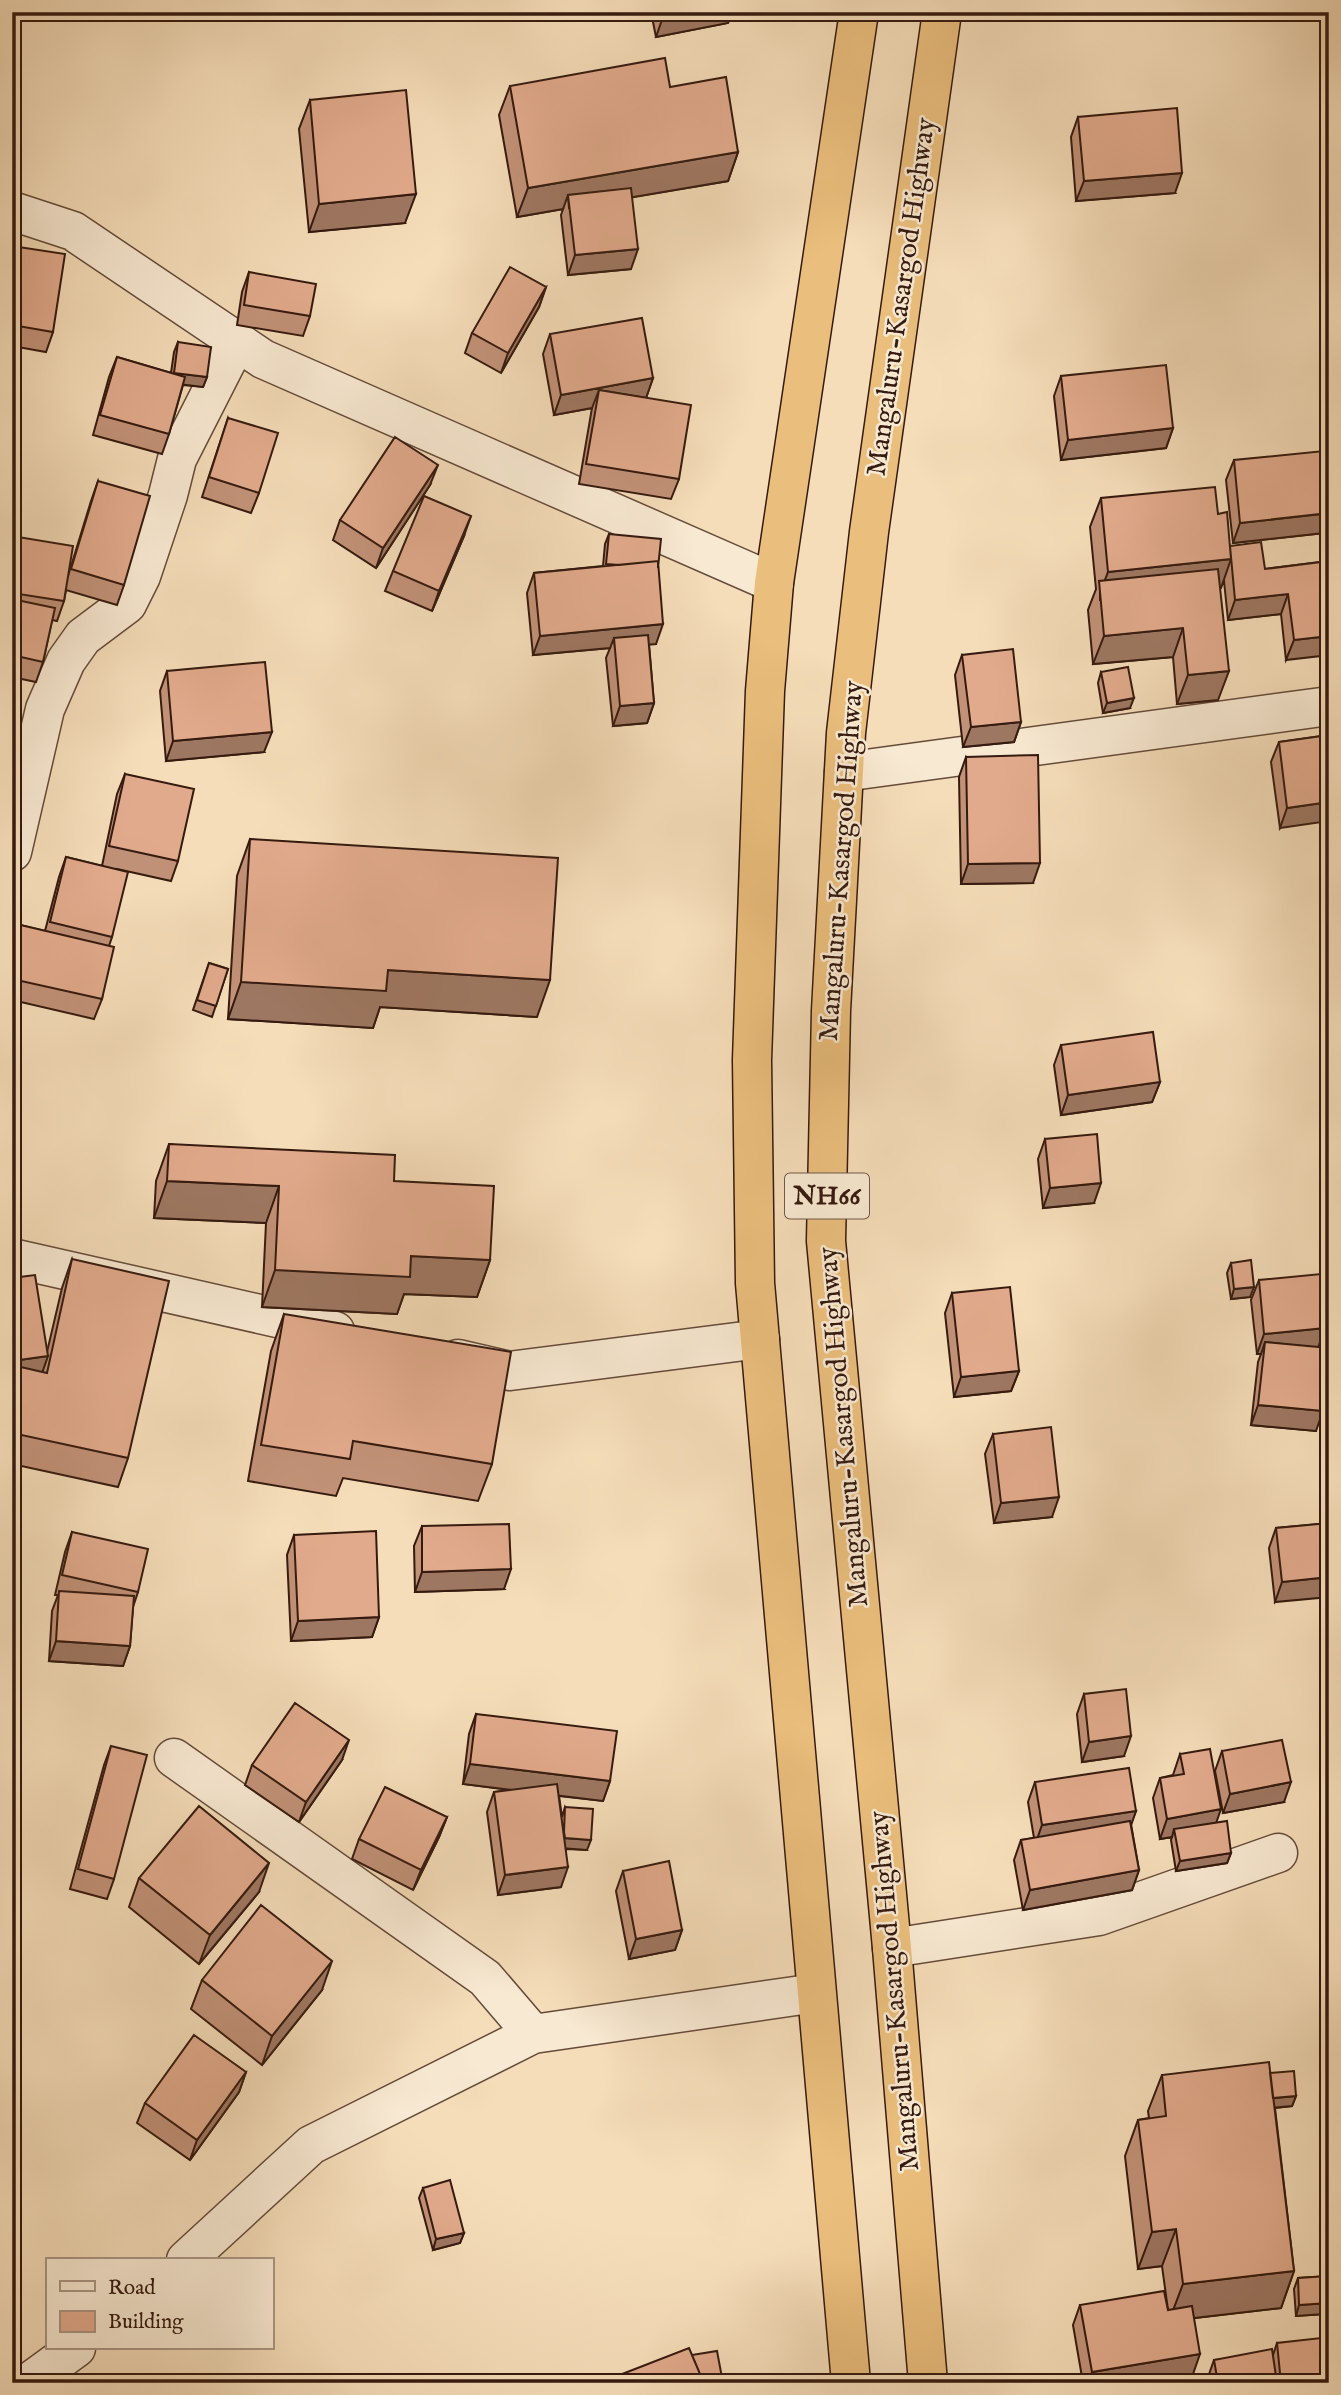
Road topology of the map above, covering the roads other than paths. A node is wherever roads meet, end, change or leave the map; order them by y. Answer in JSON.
{"nodes":[{"id":1,"x":859,"y":12,"type":"edge"},
{"id":2,"x":942,"y":12,"type":"edge"},
{"id":3,"x":12,"y":211,"type":"edge"},
{"id":4,"x":237,"y":341,"type":"junction"},
{"id":5,"x":774,"y":583,"type":"junction"},
{"id":6,"x":1329,"y":706,"type":"edge"},
{"id":7,"x":844,"y":772,"type":"junction"},
{"id":8,"x":12,"y":852,"type":"edge"},
{"id":9,"x":12,"y":1258,"type":"edge"},
{"id":10,"x":362,"y":1337,"type":"edge"},
{"id":11,"x":760,"y":1339,"type":"junction"},
{"id":12,"x":429,"y":1353,"type":"edge"},
{"id":13,"x":174,"y":1758,"type":"dead end"},
{"id":14,"x":1278,"y":1853,"type":"dead end"},
{"id":15,"x":892,"y":1948,"type":"junction"},
{"id":16,"x":816,"y":1993,"type":"junction"},
{"id":17,"x":533,"y":2034,"type":"junction"},
{"id":18,"x":188,"y":2258,"type":"edge"},
{"id":19,"x":73,"y":2350,"type":"edge"},
{"id":20,"x":28,"y":2383,"type":"edge"},
{"id":21,"x":851,"y":2383,"type":"edge"},
{"id":22,"x":928,"y":2383,"type":"edge"}],
"edges":[{"from":1,"to":5,"type":"highway","number":"NH66"},
{"from":2,"to":7,"type":"highway","name":"Mangaluru-Kasargod Highway","number":"NH66"},
{"from":3,"to":4,"type":"street"},
{"from":4,"to":5,"type":"street"},
{"from":4,"to":8,"type":"street"},
{"from":5,"to":11,"type":"highway","number":"NH66"},
{"from":6,"to":7,"type":"street"},
{"from":7,"to":15,"type":"highway","name":"Mangaluru-Kasargod Highway","number":"NH66"},
{"from":9,"to":10,"type":"street"},
{"from":11,"to":12,"type":"street"},
{"from":11,"to":16,"type":"highway","number":"NH66"},
{"from":13,"to":17,"type":"street"},
{"from":14,"to":15,"type":"street"},
{"from":15,"to":22,"type":"highway","name":"Mangaluru-Kasargod Highway","number":"NH66"},
{"from":16,"to":17,"type":"street"},
{"from":16,"to":21,"type":"highway","number":"NH66"},
{"from":17,"to":18,"type":"street"},
{"from":19,"to":20,"type":"street"}]}
